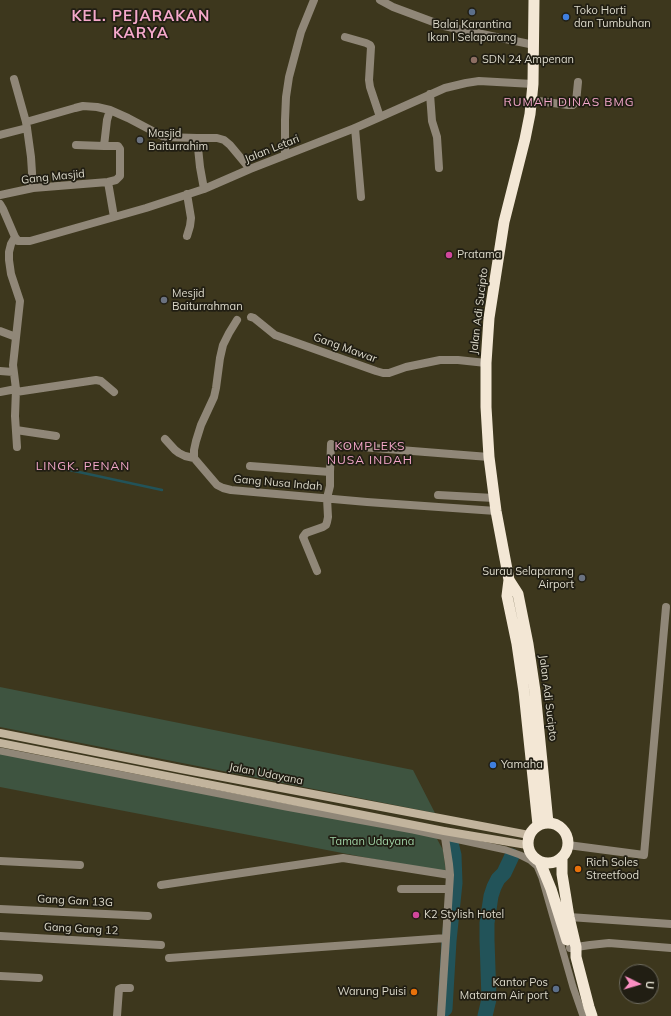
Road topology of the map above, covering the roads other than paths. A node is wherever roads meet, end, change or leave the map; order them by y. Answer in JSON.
{"nodes":[{"id":1,"x":314,"y":0,"type":"edge"},
{"id":2,"x":380,"y":0,"type":"edge"},
{"id":3,"x":534,"y":0,"type":"edge"},
{"id":4,"x":344,"y":38,"type":"dead end"},
{"id":5,"x":534,"y":45,"type":"junction"},
{"id":6,"x":14,"y":79,"type":"dead end"},
{"id":7,"x":578,"y":82,"type":"dead end"},
{"id":8,"x":523,"y":83,"type":"junction"},
{"id":9,"x":430,"y":94,"type":"junction"},
{"id":10,"x":531,"y":100,"type":"junction"},
{"id":11,"x":110,"y":110,"type":"junction"},
{"id":12,"x":380,"y":117,"type":"junction"},
{"id":13,"x":27,"y":125,"type":"junction"},
{"id":14,"x":355,"y":128,"type":"junction"},
{"id":15,"x":0,"y":135,"type":"edge"},
{"id":16,"x":197,"y":138,"type":"junction"},
{"id":17,"x":76,"y":145,"type":"dead end"},
{"id":18,"x":104,"y":146,"type":"junction"},
{"id":19,"x":285,"y":155,"type":"junction"},
{"id":20,"x":439,"y":168,"type":"dead end"},
{"id":21,"x":250,"y":169,"type":"junction"},
{"id":22,"x":108,"y":182,"type":"junction"},
{"id":23,"x":33,"y":188,"type":"junction"},
{"id":24,"x":204,"y":188,"type":"junction"},
{"id":25,"x":187,"y":194,"type":"junction"},
{"id":26,"x":0,"y":195,"type":"edge"},
{"id":27,"x":361,"y":197,"type":"dead end"},
{"id":28,"x":0,"y":204,"type":"edge"},
{"id":29,"x":114,"y":217,"type":"junction"},
{"id":30,"x":187,"y":236,"type":"dead end"},
{"id":31,"x":16,"y":239,"type":"junction"},
{"id":32,"x":251,"y":317,"type":"dead end"},
{"id":33,"x":237,"y":320,"type":"dead end"},
{"id":34,"x":0,"y":331,"type":"edge"},
{"id":35,"x":16,"y":337,"type":"junction"},
{"id":36,"x":486,"y":363,"type":"junction"},
{"id":37,"x":0,"y":371,"type":"edge"},
{"id":38,"x":14,"y":372,"type":"junction"},
{"id":39,"x":16,"y":391,"type":"junction"},
{"id":40,"x":0,"y":392,"type":"edge"},
{"id":41,"x":114,"y":392,"type":"dead end"},
{"id":42,"x":16,"y":430,"type":"junction"},
{"id":43,"x":56,"y":436,"type":"dead end"},
{"id":44,"x":165,"y":439,"type":"dead end"},
{"id":45,"x":17,"y":447,"type":"dead end"},
{"id":46,"x":484,"y":456,"type":"junction"},
{"id":47,"x":194,"y":458,"type":"junction"},
{"id":48,"x":250,"y":466,"type":"dead end"},
{"id":49,"x":330,"y":472,"type":"junction"},
{"id":50,"x":438,"y":494,"type":"dead end"},
{"id":51,"x":327,"y":498,"type":"junction"},
{"id":52,"x":494,"y":498,"type":"junction"},
{"id":53,"x":496,"y":511,"type":"junction"},
{"id":54,"x":317,"y":571,"type":"dead end"},
{"id":55,"x":666,"y":607,"type":"dead end"},
{"id":56,"x":0,"y":733,"type":"edge"},
{"id":57,"x":0,"y":743,"type":"edge"},
{"id":58,"x":62,"y":746,"type":"junction"},
{"id":59,"x":0,"y":751,"type":"edge"},
{"id":60,"x":60,"y":755,"type":"junction"},
{"id":61,"x":543,"y":824,"type":"junction"},
{"id":62,"x":444,"y":834,"type":"junction"},
{"id":63,"x":528,"y":840,"type":"junction"},
{"id":64,"x":568,"y":845,"type":"junction"},
{"id":65,"x":562,"y":857,"type":"junction"},
{"id":66,"x":0,"y":861,"type":"edge"},
{"id":67,"x":540,"y":862,"type":"junction"},
{"id":68,"x":80,"y":865,"type":"dead end"},
{"id":69,"x":450,"y":875,"type":"junction"},
{"id":70,"x":161,"y":885,"type":"dead end"},
{"id":71,"x":401,"y":888,"type":"dead end"},
{"id":72,"x":449,"y":889,"type":"junction"},
{"id":73,"x":0,"y":909,"type":"edge"},
{"id":74,"x":148,"y":916,"type":"dead end"},
{"id":75,"x":569,"y":917,"type":"junction"},
{"id":76,"x":671,"y":924,"type":"edge"},
{"id":77,"x":0,"y":936,"type":"edge"},
{"id":78,"x":446,"y":938,"type":"junction"},
{"id":79,"x":160,"y":945,"type":"dead end"},
{"id":80,"x":671,"y":948,"type":"edge"},
{"id":81,"x":574,"y":951,"type":"junction"},
{"id":82,"x":169,"y":958,"type":"dead end"},
{"id":83,"x":0,"y":976,"type":"edge"},
{"id":84,"x":40,"y":978,"type":"dead end"},
{"id":85,"x":130,"y":988,"type":"dead end"},
{"id":86,"x":117,"y":1016,"type":"edge"},
{"id":87,"x":441,"y":1016,"type":"edge"},
{"id":88,"x":583,"y":1016,"type":"edge"},
{"id":89,"x":592,"y":1016,"type":"edge"}],
"edges":[{"from":1,"to":19,"type":"street"},
{"from":2,"to":5,"type":"street"},
{"from":3,"to":5,"type":"highway","name":"Jalan Adi Sucipto"},
{"from":4,"to":12,"type":"street"},
{"from":5,"to":8,"type":"highway","name":"Jalan Adi Sucipto"},
{"from":6,"to":13,"type":"street"},
{"from":7,"to":10,"type":"street"},
{"from":8,"to":9,"type":"street","name":"Jalan Letari"},
{"from":8,"to":10,"type":"highway","name":"Jalan Adi Sucipto"},
{"from":9,"to":12,"type":"street","name":"Jalan Letari"},
{"from":9,"to":20,"type":"street"},
{"from":10,"to":36,"type":"highway","name":"Jalan Adi Sucipto"},
{"from":11,"to":13,"type":"street"},
{"from":11,"to":16,"type":"street"},
{"from":11,"to":18,"type":"street"},
{"from":12,"to":14,"type":"street","name":"Jalan Letari"},
{"from":13,"to":15,"type":"street"},
{"from":13,"to":23,"type":"street"},
{"from":14,"to":19,"type":"street","name":"Jalan Letari"},
{"from":14,"to":27,"type":"street"},
{"from":16,"to":21,"type":"street"},
{"from":16,"to":24,"type":"street"},
{"from":17,"to":18,"type":"street"},
{"from":18,"to":22,"type":"street"},
{"from":19,"to":21,"type":"street","name":"Jalan Letari"},
{"from":21,"to":24,"type":"street","name":"Jalan Letari"},
{"from":22,"to":23,"type":"street","name":"Gang Masjid"},
{"from":22,"to":29,"type":"street"},
{"from":23,"to":26,"type":"street","name":"Gang Masjid"},
{"from":24,"to":25,"type":"street","name":"Jalan Letari"},
{"from":25,"to":29,"type":"street","name":"Jalan Letari"},
{"from":25,"to":30,"type":"street"},
{"from":28,"to":31,"type":"street"},
{"from":29,"to":31,"type":"street","name":"Jalan Letari"},
{"from":31,"to":35,"type":"street"},
{"from":32,"to":36,"type":"street","name":"Gang Mawar"},
{"from":33,"to":47,"type":"street"},
{"from":34,"to":35,"type":"street"},
{"from":35,"to":38,"type":"street"},
{"from":36,"to":46,"type":"highway","name":"Jalan Adi Sucipto"},
{"from":37,"to":38,"type":"street"},
{"from":38,"to":39,"type":"street"},
{"from":39,"to":40,"type":"street"},
{"from":39,"to":41,"type":"street"},
{"from":39,"to":42,"type":"street"},
{"from":42,"to":43,"type":"street"},
{"from":42,"to":45,"type":"street"},
{"from":44,"to":47,"type":"street"},
{"from":46,"to":49,"type":"street"},
{"from":46,"to":52,"type":"highway","name":"Jalan Adi Sucipto"},
{"from":47,"to":51,"type":"street","name":"Gang Nusa Indah"},
{"from":48,"to":49,"type":"street"},
{"from":49,"to":51,"type":"street"},
{"from":50,"to":52,"type":"street"},
{"from":51,"to":53,"type":"street","name":"Gang Nusa Indah"},
{"from":51,"to":54,"type":"street"},
{"from":52,"to":53,"type":"highway","name":"Jalan Adi Sucipto"},
{"from":53,"to":61,"type":"highway","name":"Jalan Adi Sucipto"},
{"from":55,"to":64,"type":"street"},
{"from":56,"to":58,"type":"main road","name":"Jalan Udayana"},
{"from":57,"to":60,"type":"main road","name":"Jalan Udayana"},
{"from":58,"to":60,"type":"main road"},
{"from":58,"to":63,"type":"main road","name":"Jalan Udayana"},
{"from":59,"to":62,"type":"street"},
{"from":60,"to":62,"type":"main road","name":"Jalan Udayana"},
{"from":61,"to":63,"type":"highway"},
{"from":61,"to":64,"type":"highway"},
{"from":62,"to":63,"type":"main road","name":"Jalan Udayana"},
{"from":62,"to":69,"type":"street"},
{"from":62,"to":88,"type":"street"},
{"from":63,"to":67,"type":"highway"},
{"from":64,"to":65,"type":"highway"},
{"from":65,"to":67,"type":"highway"},
{"from":65,"to":75,"type":"highway"},
{"from":66,"to":68,"type":"street"},
{"from":67,"to":81,"type":"highway"},
{"from":69,"to":70,"type":"street"},
{"from":69,"to":72,"type":"street"},
{"from":71,"to":72,"type":"street"},
{"from":72,"to":78,"type":"street"},
{"from":73,"to":74,"type":"street","name":"Gang Gan 13G"},
{"from":75,"to":76,"type":"street"},
{"from":75,"to":81,"type":"highway"},
{"from":77,"to":79,"type":"street","name":"Gang Gang 12"},
{"from":78,"to":82,"type":"street"},
{"from":78,"to":87,"type":"street"},
{"from":80,"to":81,"type":"street"},
{"from":81,"to":89,"type":"highway"},
{"from":83,"to":84,"type":"street"},
{"from":85,"to":86,"type":"street"}]}
